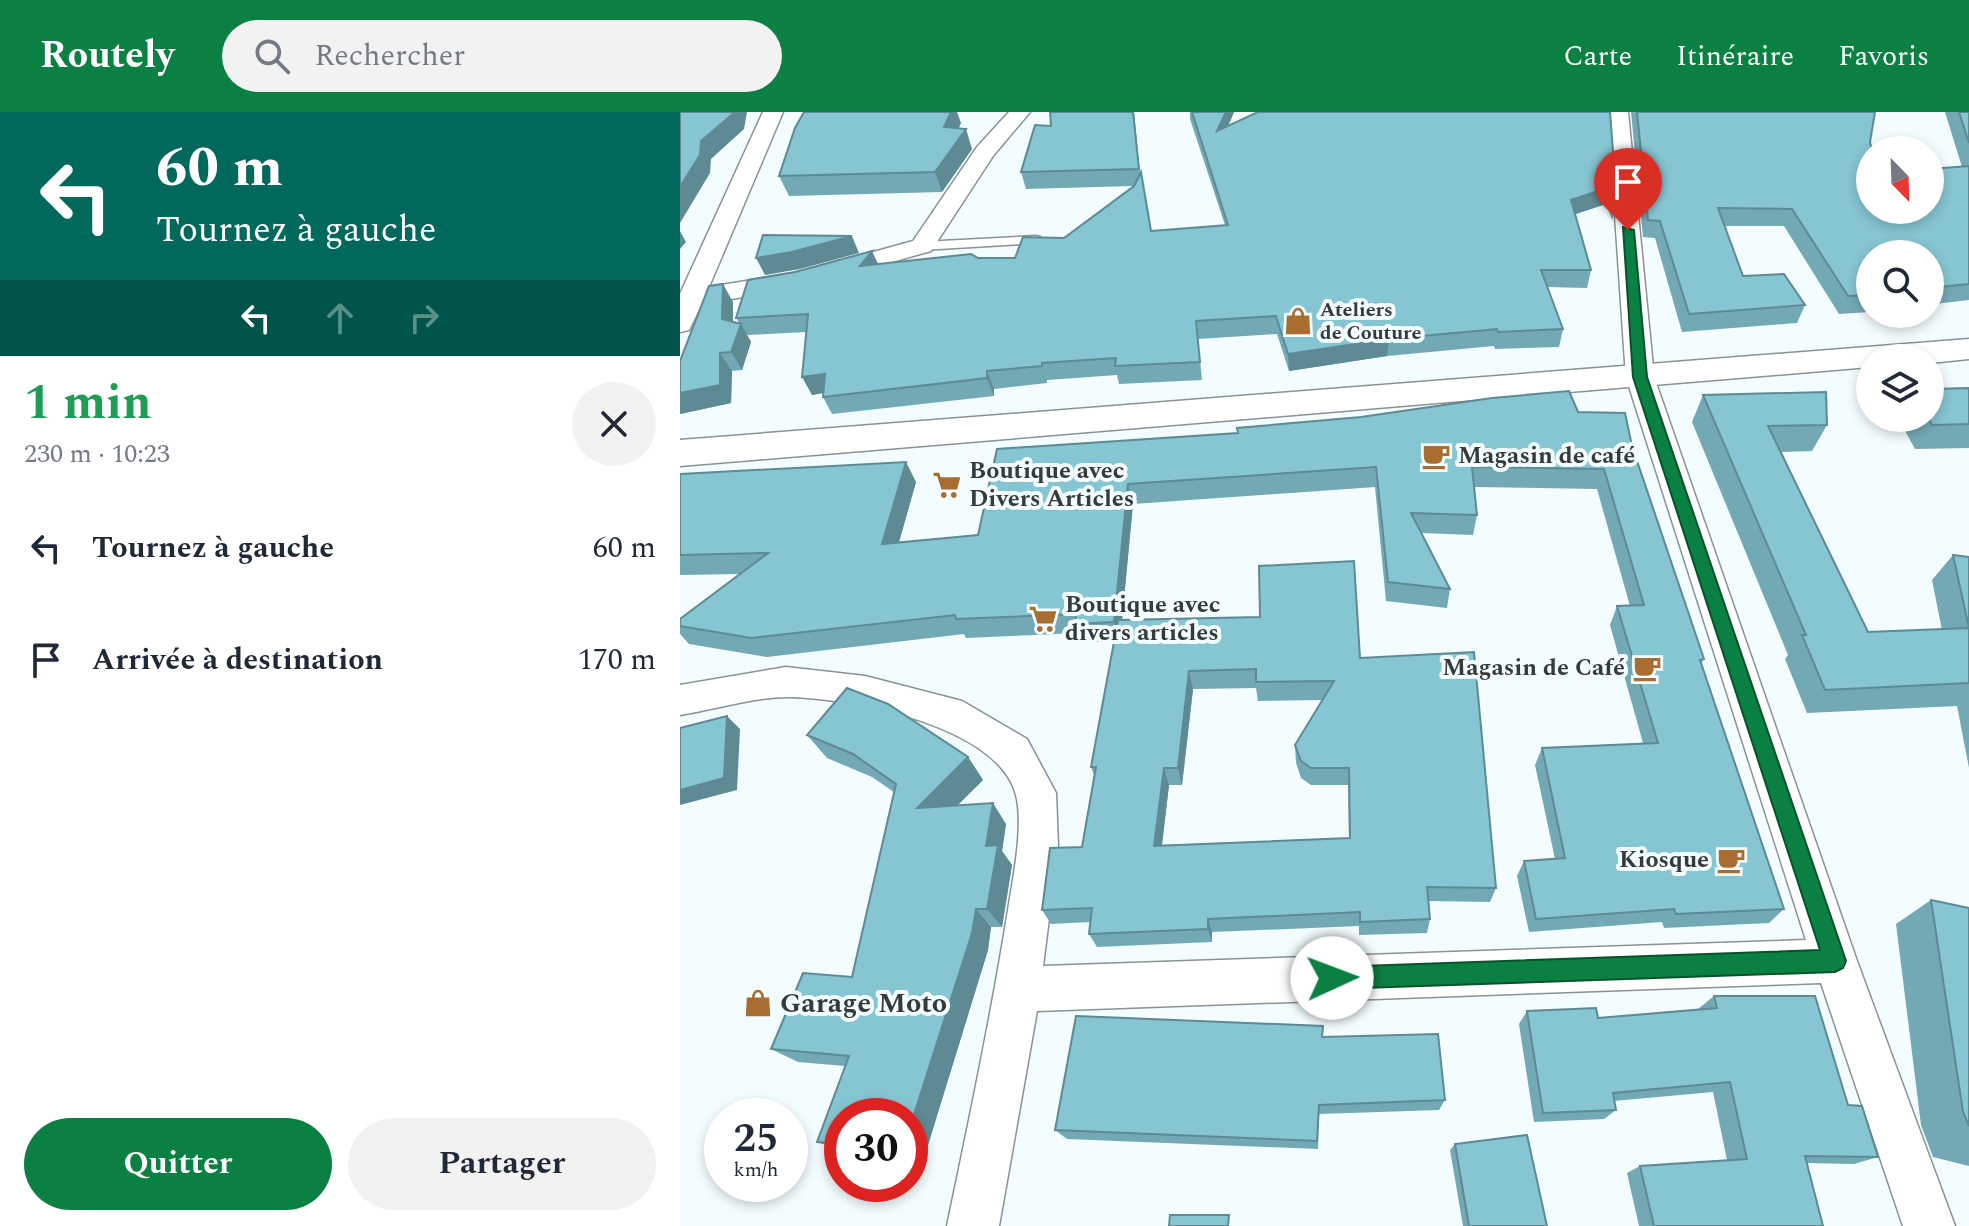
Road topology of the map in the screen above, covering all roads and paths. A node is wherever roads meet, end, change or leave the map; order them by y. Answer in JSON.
{"nodes":[{"id":1,"x":773,"y":112,"type":"edge"},
{"id":2,"x":1020,"y":112,"type":"edge"},
{"id":3,"x":1618,"y":112,"type":"edge"},
{"id":4,"x":1036,"y":240,"type":"edge"},
{"id":5,"x":922,"y":246,"type":"junction"},
{"id":6,"x":690,"y":298,"type":"junction"},
{"id":7,"x":680,"y":324,"type":"edge"},
{"id":8,"x":1969,"y":349,"type":"edge"},
{"id":9,"x":1640,"y":377,"type":"junction"},
{"id":10,"x":680,"y":453,"type":"edge"},
{"id":11,"x":680,"y":700,"type":"edge"},
{"id":12,"x":1835,"y":961,"type":"junction"},
{"id":13,"x":1018,"y":989,"type":"junction"},
{"id":14,"x":973,"y":1226,"type":"edge"},
{"id":15,"x":1929,"y":1226,"type":"edge"}],
"edges":[{"from":1,"to":6,"type":"street"},
{"from":2,"to":5,"type":"street"},
{"from":3,"to":9,"type":"street"},
{"from":4,"to":5,"type":"lane"},
{"from":5,"to":6,"type":"street"},
{"from":6,"to":7,"type":"street"},
{"from":8,"to":9,"type":"street"},
{"from":9,"to":10,"type":"street"},
{"from":9,"to":12,"type":"street"},
{"from":11,"to":13,"type":"street"},
{"from":12,"to":13,"type":"street"},
{"from":12,"to":15,"type":"street"},
{"from":13,"to":14,"type":"street"}]}
